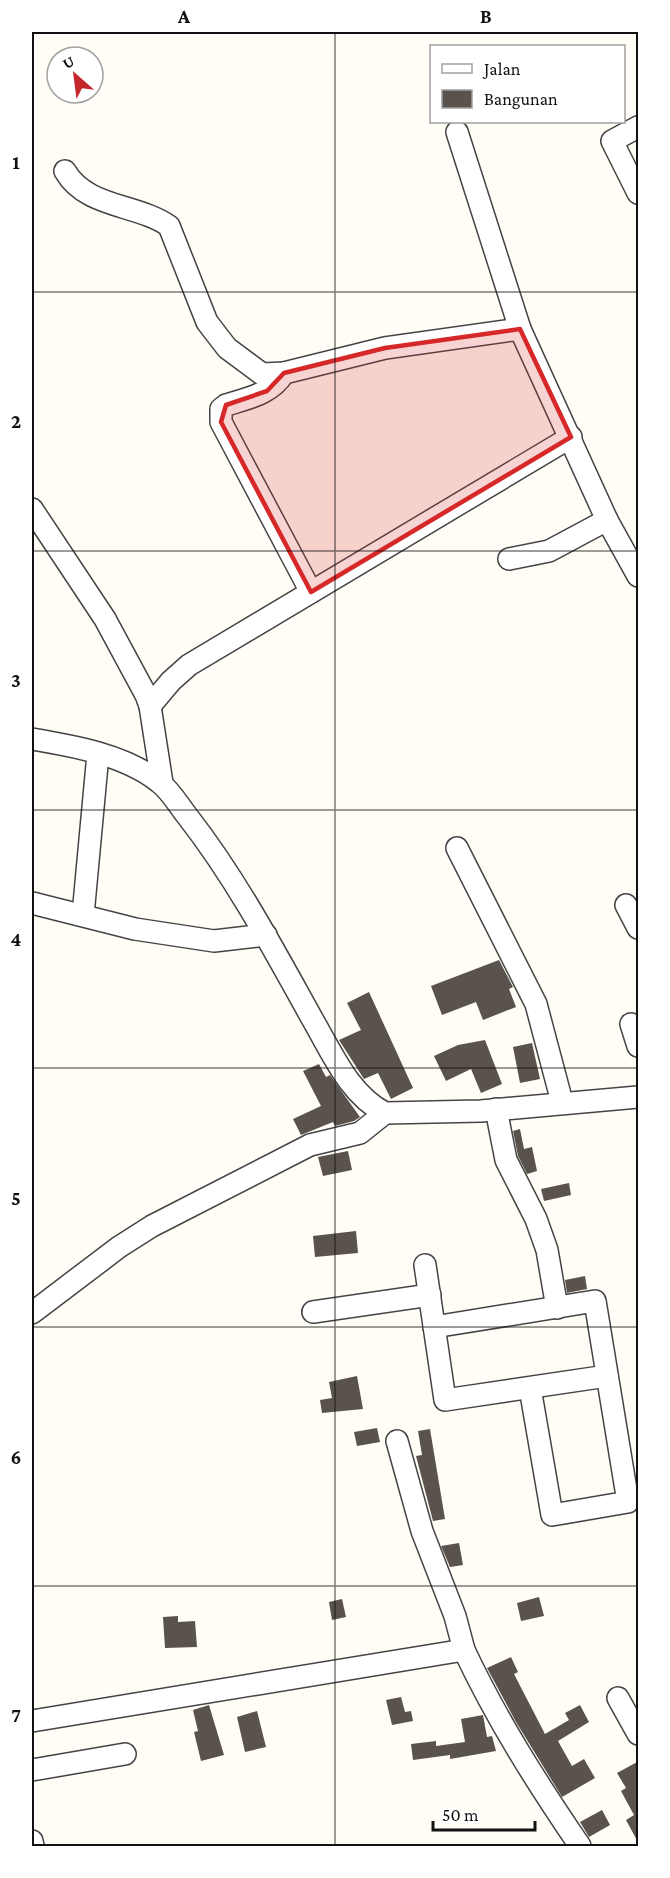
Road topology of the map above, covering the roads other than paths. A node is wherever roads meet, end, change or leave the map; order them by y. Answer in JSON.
{"nodes":[{"id":1,"x":639,"y":127,"type":"edge"},
{"id":2,"x":457,"y":132,"type":"dead end"},
{"id":3,"x":65,"y":171,"type":"dead end"},
{"id":4,"x":639,"y":193,"type":"edge"},
{"id":5,"x":520,"y":329,"type":"junction"},
{"id":6,"x":284,"y":373,"type":"junction"},
{"id":7,"x":571,"y":437,"type":"junction"},
{"id":8,"x":32,"y":509,"type":"edge"},
{"id":9,"x":607,"y":520,"type":"junction"},
{"id":10,"x":509,"y":559,"type":"dead end"},
{"id":11,"x":639,"y":576,"type":"edge"},
{"id":12,"x":311,"y":592,"type":"junction"},
{"id":13,"x":150,"y":706,"type":"junction"},
{"id":14,"x":32,"y":739,"type":"edge"},
{"id":15,"x":98,"y":754,"type":"junction"},
{"id":16,"x":162,"y":783,"type":"junction"},
{"id":17,"x":458,"y":848,"type":"dead end"},
{"id":18,"x":32,"y":903,"type":"edge"},
{"id":19,"x":626,"y":904,"type":"dead end"},
{"id":20,"x":83,"y":915,"type":"junction"},
{"id":21,"x":639,"y":928,"type":"edge"},
{"id":22,"x":266,"y":935,"type":"junction"},
{"id":23,"x":631,"y":1024,"type":"dead end"},
{"id":24,"x":639,"y":1046,"type":"edge"},
{"id":25,"x":639,"y":1097,"type":"edge"},
{"id":26,"x":562,"y":1102,"type":"junction"},
{"id":27,"x":496,"y":1109,"type":"junction"},
{"id":28,"x":385,"y":1113,"type":"junction"},
{"id":29,"x":425,"y":1265,"type":"dead end"},
{"id":30,"x":430,"y":1295,"type":"junction"},
{"id":31,"x":557,"y":1308,"type":"junction"},
{"id":32,"x":313,"y":1312,"type":"dead end"},
{"id":33,"x":32,"y":1313,"type":"edge"},
{"id":34,"x":434,"y":1327,"type":"junction"},
{"id":35,"x":607,"y":1376,"type":"junction"},
{"id":36,"x":530,"y":1388,"type":"junction"},
{"id":37,"x":397,"y":1441,"type":"dead end"},
{"id":38,"x":464,"y":1650,"type":"junction"},
{"id":39,"x":618,"y":1698,"type":"dead end"},
{"id":40,"x":32,"y":1721,"type":"edge"},
{"id":41,"x":639,"y":1734,"type":"edge"},
{"id":42,"x":125,"y":1754,"type":"dead end"},
{"id":43,"x":32,"y":1770,"type":"edge"},
{"id":44,"x":32,"y":1841,"type":"edge"},
{"id":45,"x":33,"y":1846,"type":"edge"},
{"id":46,"x":580,"y":1846,"type":"edge"}],
"edges":[{"from":1,"to":4,"type":"street"},
{"from":2,"to":5,"type":"street"},
{"from":3,"to":6,"type":"street"},
{"from":5,"to":6,"type":"street"},
{"from":5,"to":7,"type":"street"},
{"from":6,"to":12,"type":"street"},
{"from":7,"to":9,"type":"street"},
{"from":7,"to":12,"type":"street"},
{"from":8,"to":13,"type":"street"},
{"from":9,"to":10,"type":"street"},
{"from":9,"to":11,"type":"street"},
{"from":12,"to":13,"type":"street"},
{"from":13,"to":16,"type":"street"},
{"from":14,"to":15,"type":"street"},
{"from":15,"to":16,"type":"street"},
{"from":15,"to":20,"type":"street"},
{"from":16,"to":22,"type":"street"},
{"from":17,"to":26,"type":"street"},
{"from":18,"to":20,"type":"street"},
{"from":19,"to":21,"type":"street"},
{"from":20,"to":22,"type":"street"},
{"from":22,"to":28,"type":"street"},
{"from":23,"to":24,"type":"street"},
{"from":25,"to":26,"type":"street"},
{"from":26,"to":27,"type":"street"},
{"from":27,"to":28,"type":"street"},
{"from":27,"to":31,"type":"street"},
{"from":28,"to":33,"type":"street"},
{"from":29,"to":30,"type":"street"},
{"from":30,"to":32,"type":"street"},
{"from":30,"to":34,"type":"street"},
{"from":31,"to":34,"type":"street"},
{"from":31,"to":35,"type":"street"},
{"from":34,"to":36,"type":"street"},
{"from":35,"to":36,"type":"street"},
{"from":35,"to":36,"type":"street"},
{"from":37,"to":38,"type":"street"},
{"from":38,"to":40,"type":"street"},
{"from":38,"to":46,"type":"street"},
{"from":39,"to":41,"type":"street"},
{"from":42,"to":43,"type":"street"},
{"from":44,"to":45,"type":"street"}]}
